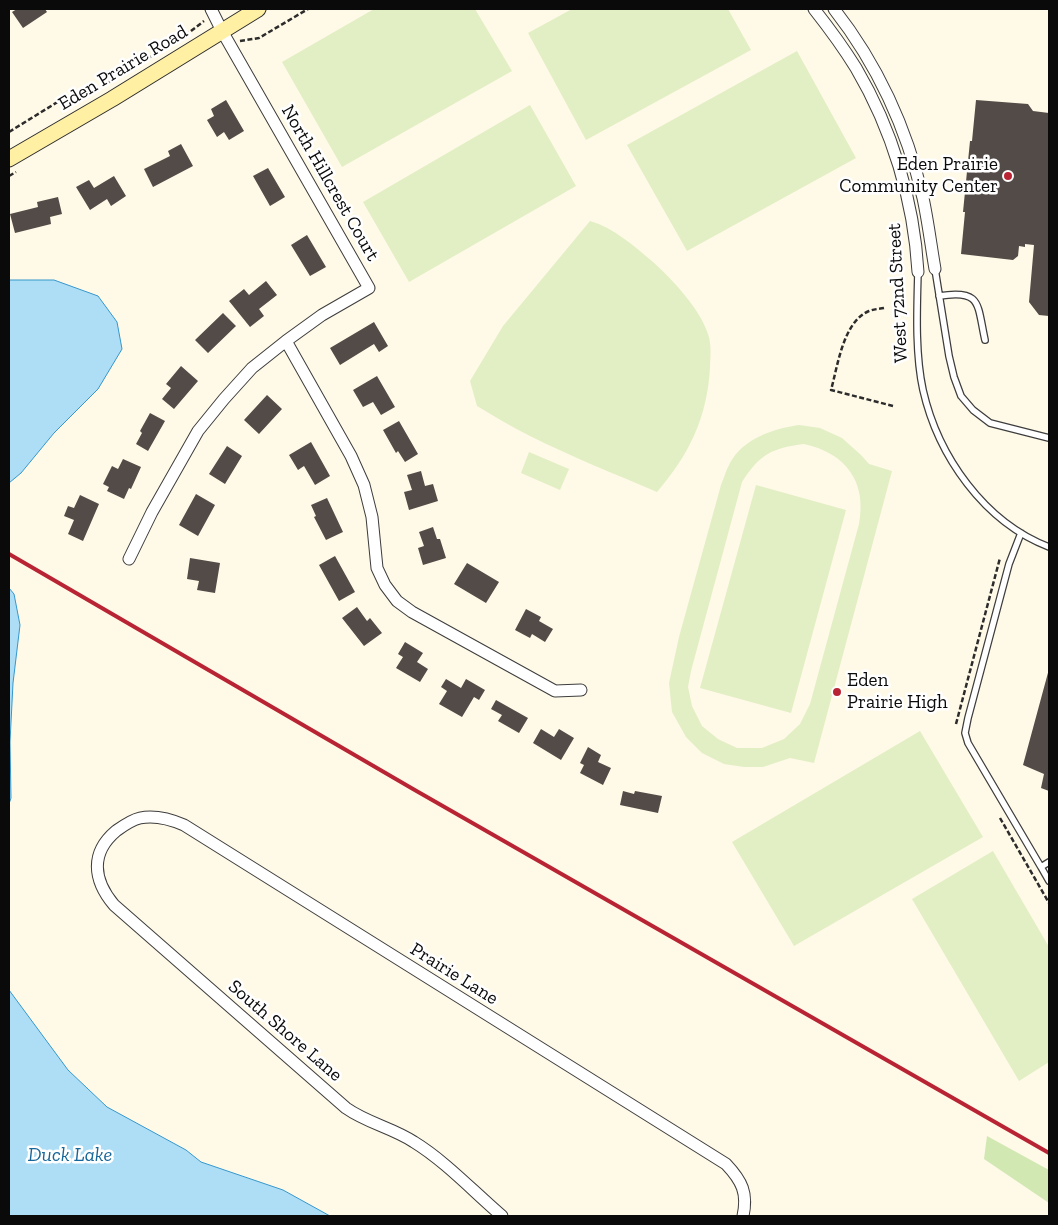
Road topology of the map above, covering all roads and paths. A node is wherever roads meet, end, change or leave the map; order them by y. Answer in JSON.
{"nodes":[{"id":1,"x":258,"y":9,"type":"edge"},
{"id":2,"x":308,"y":9,"type":"edge"},
{"id":3,"x":814,"y":9,"type":"edge"},
{"id":4,"x":834,"y":9,"type":"edge"},
{"id":5,"x":213,"y":11,"type":"edge"},
{"id":6,"x":225,"y":37,"type":"junction"},
{"id":7,"x":9,"y":132,"type":"edge"},
{"id":8,"x":13,"y":165,"type":"edge"},
{"id":9,"x":9,"y":176,"type":"edge"},
{"id":10,"x":935,"y":269,"type":"joint"},
{"id":11,"x":918,"y":272,"type":"joint"},
{"id":12,"x":939,"y":296,"type":"junction"},
{"id":13,"x":884,"y":308,"type":"dead end"},
{"id":14,"x":985,"y":340,"type":"dead end"},
{"id":15,"x":286,"y":342,"type":"junction"},
{"id":16,"x":893,"y":406,"type":"dead end"},
{"id":17,"x":1049,"y":438,"type":"edge"},
{"id":18,"x":1021,"y":532,"type":"junction"},
{"id":19,"x":1049,"y":548,"type":"edge"},
{"id":20,"x":1000,"y":558,"type":"dead end"},
{"id":21,"x":129,"y":559,"type":"dead end"},
{"id":22,"x":581,"y":690,"type":"dead end"},
{"id":23,"x":956,"y":724,"type":"dead end"},
{"id":24,"x":997,"y":813,"type":"dead end"},
{"id":25,"x":109,"y":837,"type":"joint"},
{"id":26,"x":1049,"y":862,"type":"edge"},
{"id":27,"x":1041,"y":867,"type":"junction"},
{"id":28,"x":1049,"y":880,"type":"edge"},
{"id":29,"x":1049,"y":903,"type":"edge"},
{"id":30,"x":502,"y":1216,"type":"edge"},
{"id":31,"x":743,"y":1216,"type":"edge"}],
"edges":[{"from":1,"to":6,"type":"main road","name":"Eden Prairie Road"},
{"from":2,"to":6,"type":"path"},
{"from":3,"to":11,"type":"street","name":"West 72nd Street"},
{"from":4,"to":10,"type":"street","name":"West 72nd Street"},
{"from":5,"to":6,"type":"street","name":"North Hillcrest Court"},
{"from":5,"to":7,"type":"path"},
{"from":6,"to":8,"type":"main road","name":"Eden Prairie Road"},
{"from":6,"to":15,"type":"street","name":"North Hillcrest Court"},
{"from":8,"to":9,"type":"path"},
{"from":10,"to":12,"type":"lane","name":"West 72nd Street"},
{"from":11,"to":18,"type":"lane","name":"West 72nd Street"},
{"from":12,"to":14,"type":"lane"},
{"from":12,"to":17,"type":"lane","name":"West 72nd Street"},
{"from":13,"to":16,"type":"path"},
{"from":15,"to":21,"type":"street","name":"North Hillcrest Court"},
{"from":15,"to":22,"type":"street"},
{"from":18,"to":19,"type":"lane","name":"West 72nd Street"},
{"from":18,"to":27,"type":"lane"},
{"from":20,"to":23,"type":"path"},
{"from":24,"to":29,"type":"path"},
{"from":25,"to":30,"type":"street","name":"South Shore Lane"},
{"from":25,"to":31,"type":"street","name":"Prairie Lane"},
{"from":26,"to":27,"type":"lane"},
{"from":27,"to":28,"type":"lane"}]}
